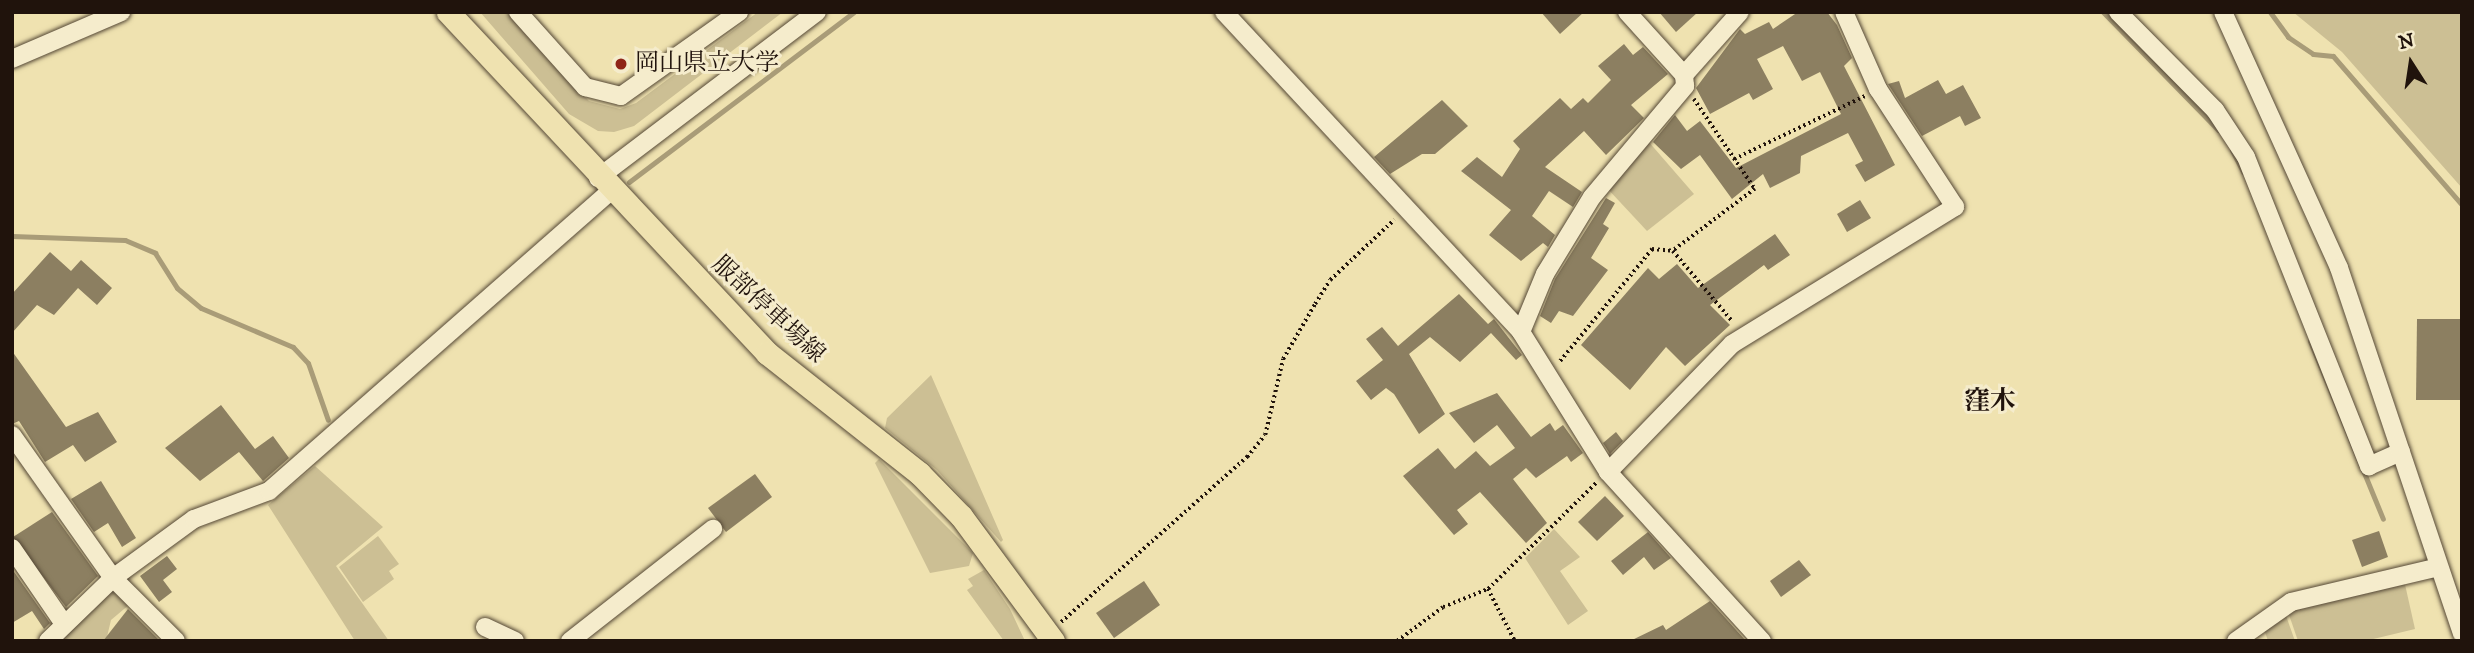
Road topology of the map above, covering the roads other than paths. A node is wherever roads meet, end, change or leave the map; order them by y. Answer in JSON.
{"nodes":[{"id":1,"x":121,"y":12,"type":"edge"},
{"id":2,"x":448,"y":12,"type":"edge"},
{"id":3,"x":518,"y":12,"type":"edge"},
{"id":4,"x":739,"y":12,"type":"edge"},
{"id":5,"x":817,"y":12,"type":"edge"},
{"id":6,"x":1224,"y":12,"type":"edge"},
{"id":7,"x":1627,"y":12,"type":"edge"},
{"id":8,"x":1740,"y":12,"type":"edge"},
{"id":9,"x":1844,"y":12,"type":"edge"},
{"id":10,"x":2118,"y":12,"type":"edge"},
{"id":11,"x":2223,"y":12,"type":"edge"},
{"id":12,"x":12,"y":59,"type":"edge"},
{"id":13,"x":1684,"y":80,"type":"junction"},
{"id":14,"x":604,"y":184,"type":"junction"},
{"id":15,"x":1521,"y":332,"type":"junction"},
{"id":16,"x":12,"y":435,"type":"edge"},
{"id":17,"x":2402,"y":452,"type":"junction"},
{"id":18,"x":1608,"y":471,"type":"junction"},
{"id":19,"x":713,"y":529,"type":"dead end"},
{"id":20,"x":12,"y":548,"type":"edge"},
{"id":21,"x":2439,"y":567,"type":"junction"},
{"id":22,"x":113,"y":578,"type":"junction"},
{"id":23,"x":64,"y":624,"type":"junction"},
{"id":24,"x":485,"y":627,"type":"dead end"},
{"id":25,"x":2462,"y":634,"type":"edge"},
{"id":26,"x":1051,"y":636,"type":"edge"},
{"id":27,"x":48,"y":641,"type":"edge"},
{"id":28,"x":176,"y":641,"type":"edge"},
{"id":29,"x":515,"y":641,"type":"edge"},
{"id":30,"x":570,"y":641,"type":"edge"},
{"id":31,"x":1762,"y":641,"type":"edge"},
{"id":32,"x":2235,"y":641,"type":"edge"}],
"edges":[{"from":1,"to":12,"type":"street"},
{"from":2,"to":14,"type":"main road","name":"服部停車場線"},
{"from":3,"to":4,"type":"street"},
{"from":5,"to":14,"type":"street"},
{"from":6,"to":15,"type":"street"},
{"from":7,"to":13,"type":"street"},
{"from":8,"to":13,"type":"street"},
{"from":9,"to":18,"type":"street"},
{"from":10,"to":17,"type":"street"},
{"from":11,"to":17,"type":"street"},
{"from":13,"to":15,"type":"street"},
{"from":14,"to":22,"type":"street"},
{"from":14,"to":26,"type":"main road","name":"服部停車場線"},
{"from":15,"to":18,"type":"street"},
{"from":16,"to":22,"type":"street"},
{"from":17,"to":21,"type":"street"},
{"from":18,"to":31,"type":"street"},
{"from":19,"to":30,"type":"street"},
{"from":20,"to":23,"type":"street"},
{"from":21,"to":25,"type":"street"},
{"from":21,"to":32,"type":"street"},
{"from":22,"to":23,"type":"street"},
{"from":22,"to":28,"type":"street"},
{"from":23,"to":27,"type":"street"},
{"from":24,"to":29,"type":"street"}]}
